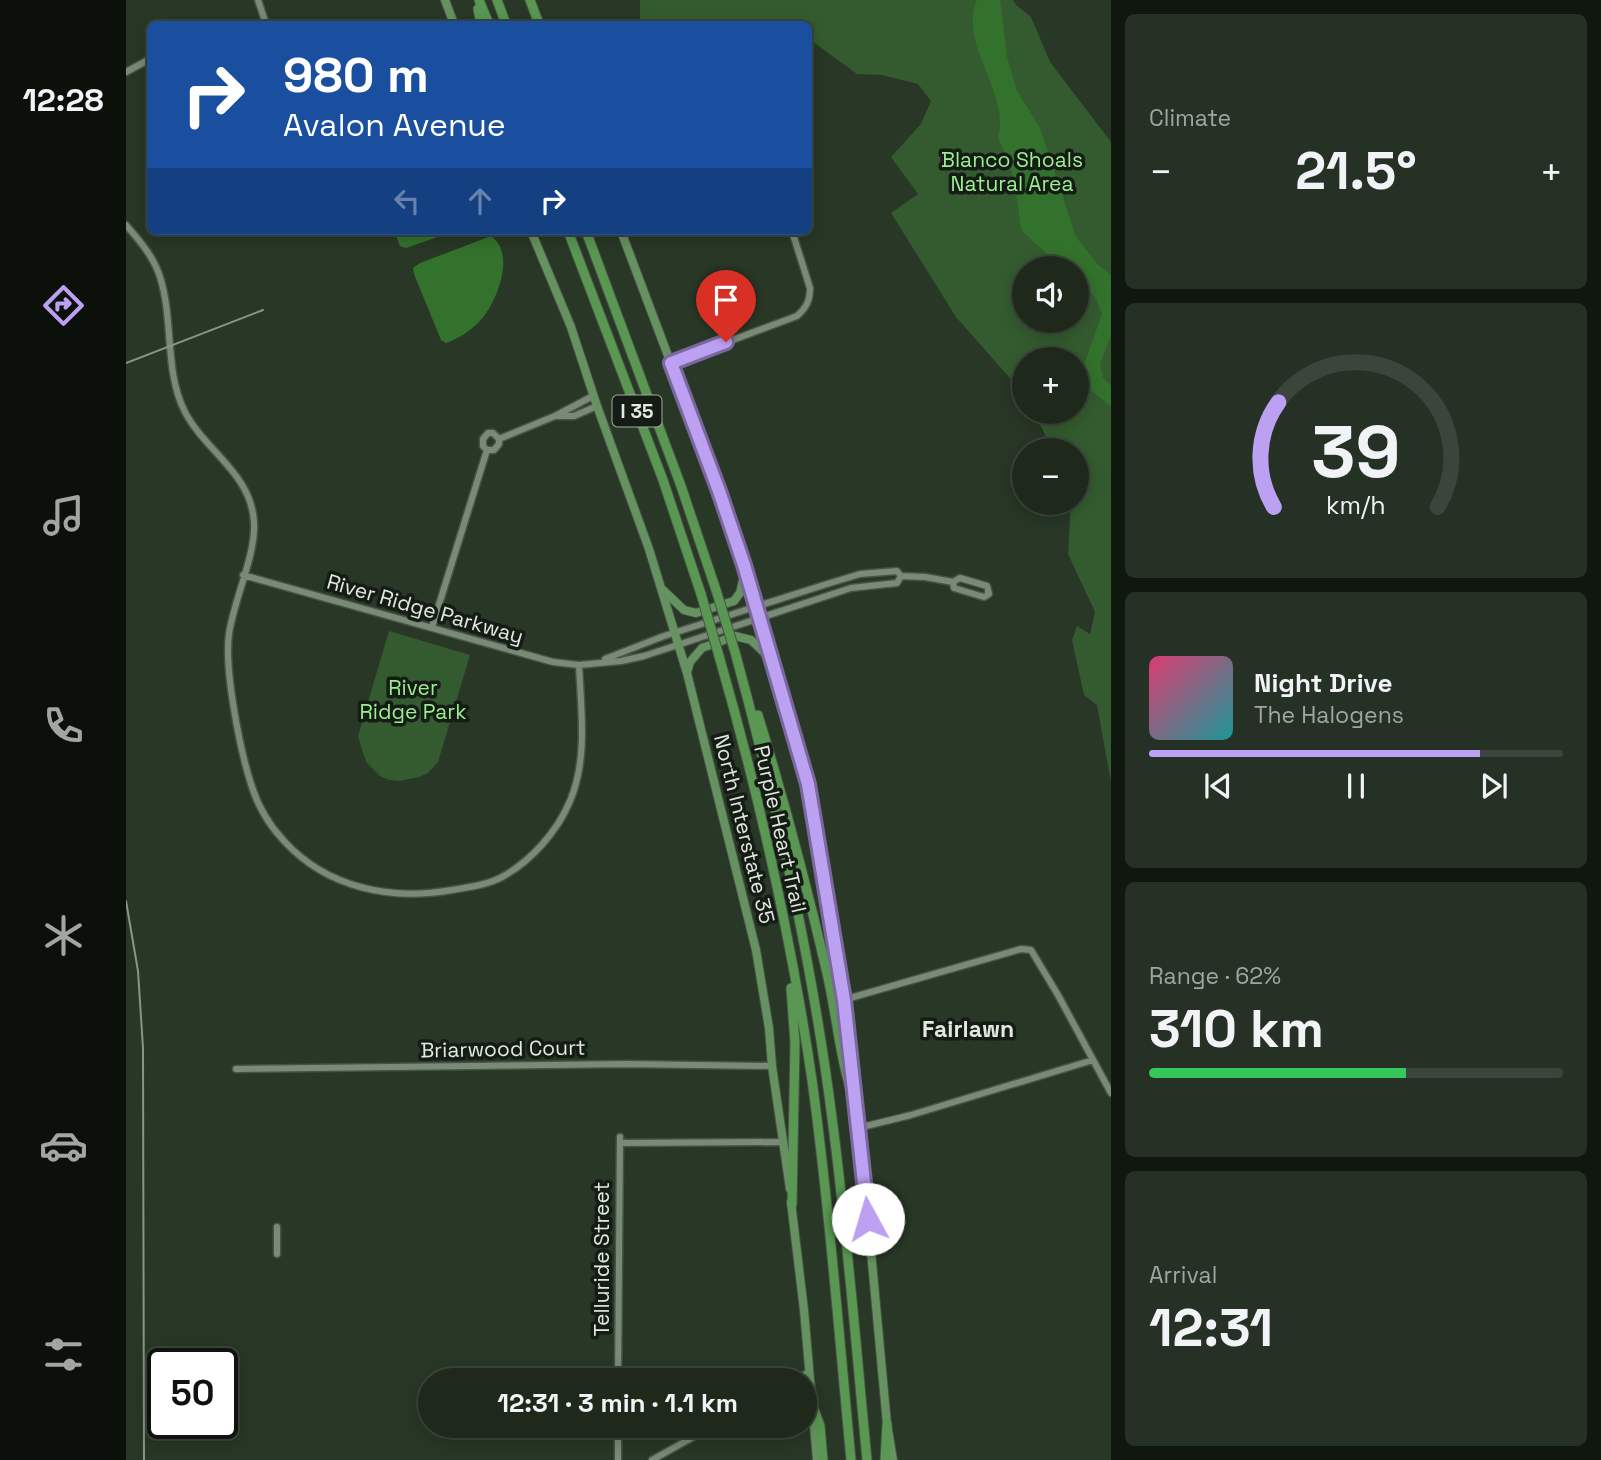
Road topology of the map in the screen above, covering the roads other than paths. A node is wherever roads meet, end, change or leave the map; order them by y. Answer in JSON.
{"nodes":[{"id":1,"x":258,"y":0,"type":"edge"},
{"id":2,"x":445,"y":0,"type":"edge"},
{"id":3,"x":478,"y":0,"type":"edge"},
{"id":4,"x":497,"y":0,"type":"edge"},
{"id":5,"x":531,"y":0,"type":"edge"},
{"id":6,"x":265,"y":21,"type":"edge"},
{"id":7,"x":453,"y":21,"type":"edge"},
{"id":8,"x":481,"y":21,"type":"edge"},
{"id":9,"x":488,"y":21,"type":"edge"},
{"id":10,"x":505,"y":21,"type":"edge"},
{"id":11,"x":539,"y":21,"type":"edge"},
{"id":12,"x":147,"y":61,"type":"edge"},
{"id":13,"x":126,"y":72,"type":"edge"},
{"id":14,"x":126,"y":225,"type":"edge"},
{"id":15,"x":533,"y":235,"type":"edge"},
{"id":16,"x":570,"y":235,"type":"edge"},
{"id":17,"x":587,"y":235,"type":"edge"},
{"id":18,"x":623,"y":235,"type":"edge"},
{"id":19,"x":793,"y":235,"type":"edge"},
{"id":20,"x":671,"y":363,"type":"junction"},
{"id":21,"x":593,"y":396,"type":"junction"},
{"id":22,"x":597,"y":406,"type":"junction"},
{"id":23,"x":555,"y":416,"type":"junction"},
{"id":24,"x":499,"y":439,"type":"junction"},
{"id":25,"x":487,"y":450,"type":"junction"},
{"id":26,"x":744,"y":565,"type":"junction"},
{"id":27,"x":243,"y":575,"type":"junction"},
{"id":28,"x":901,"y":576,"type":"junction"},
{"id":29,"x":953,"y":582,"type":"junction"},
{"id":30,"x":661,"y":588,"type":"junction"},
{"id":31,"x":756,"y":606,"type":"junction"},
{"id":32,"x":759,"y":617,"type":"junction"},
{"id":33,"x":432,"y":627,"type":"junction"},
{"id":34,"x":675,"y":633,"type":"junction"},
{"id":35,"x":678,"y":644,"type":"junction"},
{"id":36,"x":736,"y":652,"type":"junction"},
{"id":37,"x":771,"y":660,"type":"junction"},
{"id":38,"x":600,"y":662,"type":"junction"},
{"id":39,"x":579,"y":665,"type":"junction"},
{"id":40,"x":687,"y":673,"type":"junction"},
{"id":41,"x":788,"y":944,"type":"junction"},
{"id":42,"x":844,"y":1000,"type":"junction"},
{"id":43,"x":1093,"y":1060,"type":"junction"},
{"id":44,"x":772,"y":1066,"type":"junction"},
{"id":45,"x":236,"y":1069,"type":"dead end"},
{"id":46,"x":1111,"y":1093,"type":"edge"},
{"id":47,"x":855,"y":1103,"type":"junction"},
{"id":48,"x":858,"y":1128,"type":"junction"},
{"id":49,"x":783,"y":1142,"type":"junction"},
{"id":50,"x":792,"y":1205,"type":"junction"},
{"id":51,"x":277,"y":1227,"type":"dead end"},
{"id":52,"x":277,"y":1254,"type":"dead end"},
{"id":53,"x":618,"y":1368,"type":"edge"},
{"id":54,"x":809,"y":1368,"type":"edge"},
{"id":55,"x":817,"y":1418,"type":"edge"},
{"id":56,"x":887,"y":1424,"type":"junction"},
{"id":57,"x":618,"y":1438,"type":"edge"},
{"id":58,"x":691,"y":1438,"type":"edge"},
{"id":59,"x":815,"y":1438,"type":"edge"},
{"id":60,"x":618,"y":1460,"type":"edge"},
{"id":61,"x":652,"y":1460,"type":"edge"},
{"id":62,"x":817,"y":1460,"type":"edge"},
{"id":63,"x":823,"y":1460,"type":"edge"},
{"id":64,"x":851,"y":1460,"type":"edge"},
{"id":65,"x":867,"y":1460,"type":"edge"},
{"id":66,"x":885,"y":1460,"type":"edge"},
{"id":67,"x":893,"y":1460,"type":"edge"}],
"edges":[{"from":1,"to":6,"type":"street"},
{"from":2,"to":7,"type":"main road"},
{"from":3,"to":8,"type":"highway"},
{"from":3,"to":9,"type":"highway"},
{"from":4,"to":10,"type":"highway"},
{"from":5,"to":11,"type":"highway"},
{"from":12,"to":13,"type":"street"},
{"from":14,"to":27,"type":"street"},
{"from":15,"to":21,"type":"main road","name":"North Interstate 35"},
{"from":16,"to":41,"type":"highway","name":"Purple Heart Trail","number":"I 35","bridge":true},
{"from":17,"to":36,"type":"highway","name":"Purple Heart Trail","number":"I 35","bridge":true},
{"from":18,"to":20,"type":"main road"},
{"from":19,"to":20,"type":"street"},
{"from":20,"to":26,"type":"main road"},
{"from":21,"to":22,"type":"main road","name":"North Interstate 35"},
{"from":21,"to":23,"type":"street"},
{"from":22,"to":23,"type":"street"},
{"from":22,"to":30,"type":"main road","name":"North Interstate 35"},
{"from":23,"to":24,"type":"street"},
{"from":24,"to":25,"type":"street"},
{"from":24,"to":25,"type":"street"},
{"from":25,"to":33,"type":"street"},
{"from":26,"to":30,"type":"main road"},
{"from":26,"to":31,"type":"main road"},
{"from":27,"to":33,"type":"street","name":"River Ridge Parkway"},
{"from":27,"to":39,"type":"street"},
{"from":28,"to":29,"type":"street","name":"River Ridge Parkway"},
{"from":28,"to":31,"type":"street","name":"River Ridge Parkway"},
{"from":28,"to":32,"type":"street","name":"River Ridge Parkway"},
{"from":29,"to":29,"type":"street","name":"River Ridge Parkway"},
{"from":30,"to":34,"type":"main road","name":"North Interstate 35"},
{"from":31,"to":32,"type":"main road"},
{"from":31,"to":34,"type":"street","name":"River Ridge Parkway"},
{"from":32,"to":35,"type":"street","name":"River Ridge Parkway"},
{"from":32,"to":37,"type":"main road"},
{"from":33,"to":39,"type":"street","name":"River Ridge Parkway"},
{"from":34,"to":35,"type":"main road","name":"North Interstate 35"},
{"from":34,"to":38,"type":"street","name":"River Ridge Parkway"},
{"from":35,"to":38,"type":"street","name":"River Ridge Parkway"},
{"from":35,"to":40,"type":"main road","name":"North Interstate 35"},
{"from":36,"to":47,"type":"highway"},
{"from":36,"to":65,"type":"highway","name":"Purple Heart Trail","number":"I 35"},
{"from":37,"to":40,"type":"main road"},
{"from":37,"to":42,"type":"main road"},
{"from":38,"to":39,"type":"street","name":"River Ridge Parkway"},
{"from":40,"to":44,"type":"main road","name":"North Interstate 35"},
{"from":41,"to":50,"type":"highway"},
{"from":41,"to":64,"type":"highway","name":"Purple Heart Trail","number":"I 35"},
{"from":42,"to":43,"type":"street"},
{"from":42,"to":47,"type":"main road"},
{"from":43,"to":46,"type":"street"},
{"from":43,"to":48,"type":"street"},
{"from":44,"to":45,"type":"street","name":"Briarwood Court"},
{"from":44,"to":49,"type":"main road","name":"North Interstate 35"},
{"from":47,"to":48,"type":"main road"},
{"from":48,"to":56,"type":"main road"},
{"from":49,"to":50,"type":"main road","name":"North Interstate 35"},
{"from":49,"to":53,"type":"street","name":"Telluride Street"},
{"from":50,"to":54,"type":"main road","name":"North Interstate 35"},
{"from":51,"to":52,"type":"street"},
{"from":55,"to":63,"type":"highway"},
{"from":56,"to":66,"type":"highway"},
{"from":56,"to":67,"type":"main road"},
{"from":57,"to":60,"type":"street"},
{"from":58,"to":61,"type":"street"},
{"from":59,"to":62,"type":"main road","name":"North Interstate 35"}]}
